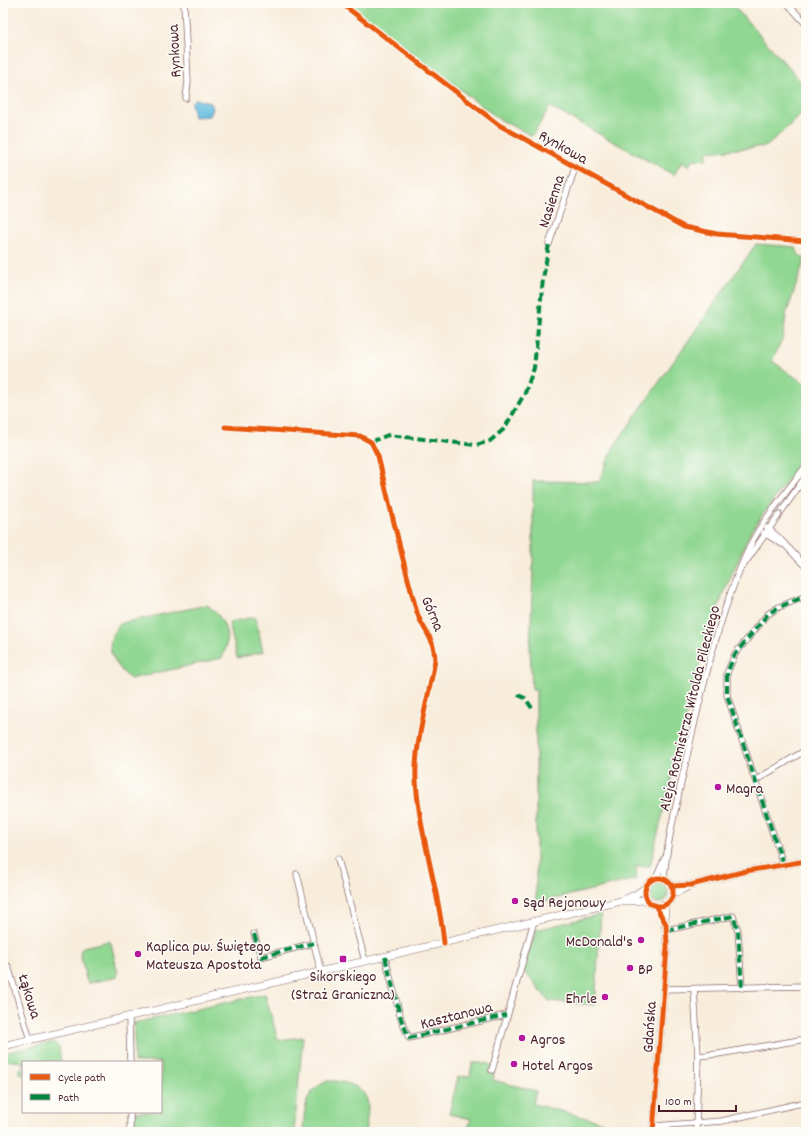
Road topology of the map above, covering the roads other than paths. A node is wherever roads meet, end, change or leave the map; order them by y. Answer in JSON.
{"nodes":[{"id":1,"x":184,"y":3,"type":"edge"},
{"id":2,"x":341,"y":3,"type":"edge"},
{"id":3,"x":787,"y":3,"type":"edge"},
{"id":4,"x":806,"y":24,"type":"edge"},
{"id":5,"x":186,"y":98,"type":"dead end"},
{"id":6,"x":575,"y":168,"type":"junction"},
{"id":7,"x":806,"y":241,"type":"edge"},
{"id":8,"x":550,"y":244,"type":"dead end"},
{"id":9,"x":225,"y":427,"type":"dead end"},
{"id":10,"x":806,"y":466,"type":"edge"},
{"id":11,"x":806,"y":476,"type":"edge"},
{"id":12,"x":762,"y":527,"type":"junction"},
{"id":13,"x":769,"y":529,"type":"junction"},
{"id":14,"x":765,"y":535,"type":"junction"},
{"id":15,"x":784,"y":545,"type":"junction"},
{"id":16,"x":806,"y":567,"type":"edge"},
{"id":17,"x":742,"y":568,"type":"junction"},
{"id":18,"x":806,"y":596,"type":"edge"},
{"id":19,"x":806,"y":750,"type":"edge"},
{"id":20,"x":756,"y":780,"type":"junction"},
{"id":21,"x":666,"y":856,"type":"junction"},
{"id":22,"x":338,"y":859,"type":"dead end"},
{"id":23,"x":806,"y":862,"type":"edge"},
{"id":24,"x":783,"y":864,"type":"junction"},
{"id":25,"x":297,"y":874,"type":"dead end"},
{"id":26,"x":656,"y":878,"type":"junction"},
{"id":27,"x":664,"y":879,"type":"junction"},
{"id":28,"x":691,"y":885,"type":"junction"},
{"id":29,"x":671,"y":886,"type":"junction"},
{"id":30,"x":645,"y":888,"type":"junction"},
{"id":31,"x":672,"y":895,"type":"junction"},
{"id":32,"x":648,"y":900,"type":"junction"},
{"id":33,"x":621,"y":901,"type":"junction"},
{"id":34,"x":664,"y":904,"type":"junction"},
{"id":35,"x":655,"y":905,"type":"junction"},
{"id":36,"x":534,"y":921,"type":"junction"},
{"id":37,"x":666,"y":927,"type":"junction"},
{"id":38,"x":254,"y":934,"type":"dead end"},
{"id":39,"x":314,"y":943,"type":"junction"},
{"id":40,"x":444,"y":943,"type":"junction"},
{"id":41,"x":385,"y":957,"type":"junction"},
{"id":42,"x":365,"y":961,"type":"junction"},
{"id":43,"x":3,"y":963,"type":"edge"},
{"id":44,"x":321,"y":972,"type":"junction"},
{"id":45,"x":806,"y":986,"type":"edge"},
{"id":46,"x":742,"y":988,"type":"junction"},
{"id":47,"x":664,"y":989,"type":"junction"},
{"id":48,"x":694,"y":989,"type":"junction"},
{"id":49,"x":506,"y":1015,"type":"junction"},
{"id":50,"x":129,"y":1017,"type":"junction"},
{"id":51,"x":806,"y":1039,"type":"edge"},
{"id":52,"x":30,"y":1040,"type":"junction"},
{"id":53,"x":3,"y":1046,"type":"edge"},
{"id":54,"x":698,"y":1056,"type":"junction"},
{"id":55,"x":130,"y":1061,"type":"edge"},
{"id":56,"x":492,"y":1070,"type":"dead end"},
{"id":57,"x":806,"y":1102,"type":"edge"},
{"id":58,"x":130,"y":1113,"type":"edge"},
{"id":59,"x":696,"y":1123,"type":"junction"},
{"id":60,"x":653,"y":1129,"type":"edge"},
{"id":61,"x":130,"y":1132,"type":"edge"},
{"id":62,"x":696,"y":1132,"type":"edge"}],
"edges":[{"from":1,"to":5,"type":"street","name":"Rynkowa"},
{"from":2,"to":6,"type":"street","name":"Rynkowa"},
{"from":3,"to":4,"type":"street"},
{"from":6,"to":7,"type":"street","name":"Rynkowa"},
{"from":6,"to":8,"type":"street","name":"Nasienna"},
{"from":9,"to":40,"type":"street","name":"Górna"},
{"from":10,"to":12,"type":"street","name":"Aleja Rotmistrza Witolda Pileckiego"},
{"from":13,"to":11,"type":"street","name":"Aleja Rotmistrza Witolda Pileckiego","one_way":true},
{"from":12,"to":13,"type":"street"},
{"from":12,"to":14,"type":"street"},
{"from":12,"to":17,"type":"street","name":"Aleja Rotmistrza Witolda Pileckiego"},
{"from":13,"to":14,"type":"street","name":"Aleja Rotmistrza Witolda Pileckiego"},
{"from":13,"to":15,"type":"street"},
{"from":14,"to":15,"type":"street"},
{"from":14,"to":17,"type":"street","name":"Aleja Rotmistrza Witolda Pileckiego"},
{"from":15,"to":16,"type":"street"},
{"from":17,"to":21,"type":"street","name":"Aleja Rotmistrza Witolda Pileckiego"},
{"from":18,"to":20,"type":"street"},
{"from":19,"to":20,"type":"street"},
{"from":20,"to":24,"type":"street"},
{"from":21,"to":26,"type":"street","name":"Aleja Rotmistrza Witolda Pileckiego"},
{"from":21,"to":27,"type":"street","name":"Aleja Rotmistrza Witolda Pileckiego"},
{"from":22,"to":42,"type":"street"},
{"from":23,"to":24,"type":"main road"},
{"from":24,"to":28,"type":"main road"},
{"from":25,"to":39,"type":"street"},
{"from":26,"to":27,"type":"main road"},
{"from":26,"to":30,"type":"main road"},
{"from":27,"to":29,"type":"main road"},
{"from":28,"to":29,"type":"main road"},
{"from":28,"to":31,"type":"main road"},
{"from":29,"to":31,"type":"main road"},
{"from":30,"to":32,"type":"main road"},
{"from":30,"to":33,"type":"main road"},
{"from":31,"to":34,"type":"main road"},
{"from":32,"to":33,"type":"main road"},
{"from":32,"to":35,"type":"main road"},
{"from":33,"to":36,"type":"main road"},
{"from":34,"to":35,"type":"main road"},
{"from":34,"to":37,"type":"main road","name":"Gdańska"},
{"from":35,"to":37,"type":"main road"},
{"from":36,"to":40,"type":"main road"},
{"from":36,"to":49,"type":"street","name":"Kasztanowa"},
{"from":37,"to":46,"type":"street"},
{"from":37,"to":47,"type":"main road","name":"Gdańska"},
{"from":38,"to":39,"type":"street"},
{"from":39,"to":44,"type":"street"},
{"from":40,"to":41,"type":"main road"},
{"from":41,"to":42,"type":"main road"},
{"from":41,"to":49,"type":"street","name":"Kasztanowa"},
{"from":42,"to":44,"type":"main road"},
{"from":43,"to":52,"type":"street","name":"Łąkowa"},
{"from":44,"to":50,"type":"main road"},
{"from":45,"to":46,"type":"street"},
{"from":46,"to":48,"type":"street"},
{"from":47,"to":48,"type":"street"},
{"from":47,"to":60,"type":"main road","name":"Gdańska"},
{"from":48,"to":54,"type":"street"},
{"from":49,"to":56,"type":"street","name":"Kasztanowa"},
{"from":50,"to":52,"type":"main road"},
{"from":50,"to":55,"type":"street"},
{"from":51,"to":54,"type":"street"},
{"from":52,"to":53,"type":"main road"},
{"from":54,"to":59,"type":"street"},
{"from":57,"to":59,"type":"street"},
{"from":58,"to":61,"type":"street"},
{"from":59,"to":60,"type":"street"},
{"from":59,"to":62,"type":"street"}]}
